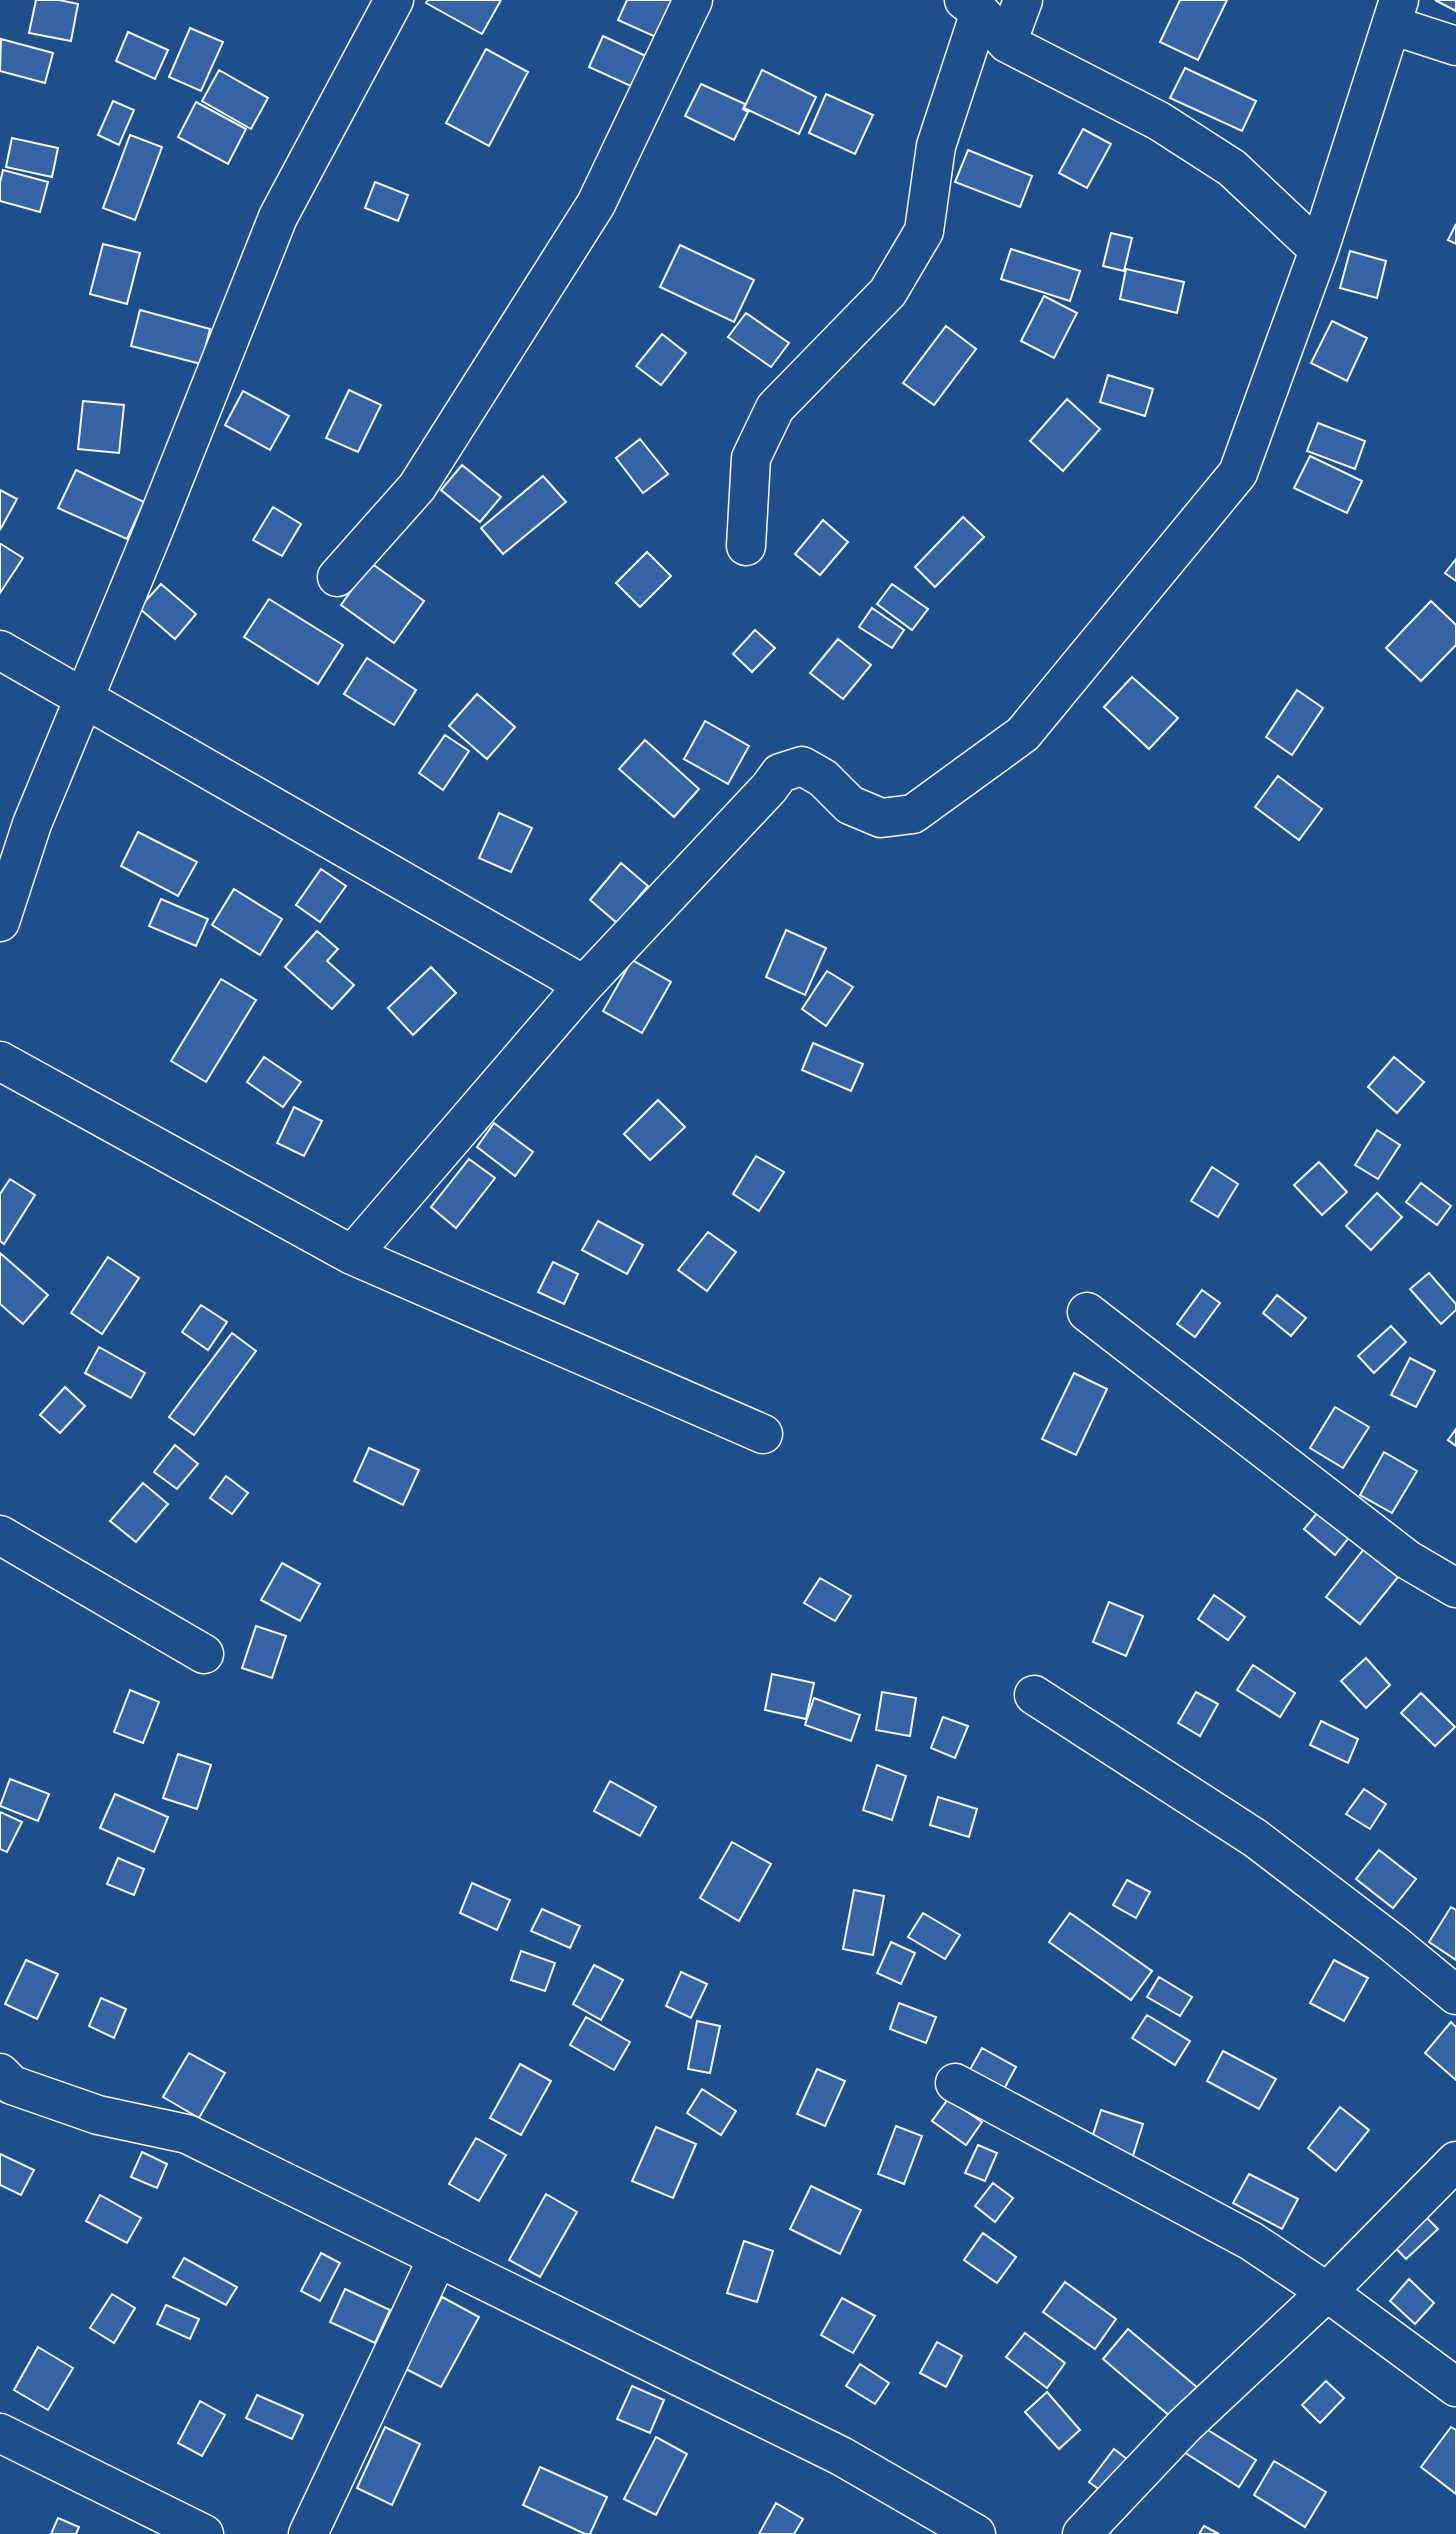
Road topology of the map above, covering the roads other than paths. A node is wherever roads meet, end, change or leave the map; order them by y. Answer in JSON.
{"nodes":[{"id":1,"x":394,"y":0,"type":"edge"},
{"id":2,"x":694,"y":0,"type":"edge"},
{"id":3,"x":1023,"y":0,"type":"edge"},
{"id":4,"x":972,"y":6,"type":"edge"},
{"id":5,"x":1395,"y":12,"type":"edge"},
{"id":6,"x":1007,"y":43,"type":"junction"},
{"id":7,"x":1456,"y":46,"type":"edge"},
{"id":8,"x":1319,"y":250,"type":"junction"},
{"id":9,"x":746,"y":547,"type":"dead end"},
{"id":10,"x":337,"y":577,"type":"dead end"},
{"id":11,"x":0,"y":650,"type":"edge"},
{"id":12,"x":84,"y":699,"type":"junction"},
{"id":13,"x":0,"y":922,"type":"edge"},
{"id":14,"x":584,"y":985,"type":"junction"},
{"id":15,"x":0,"y":1061,"type":"edge"},
{"id":16,"x":352,"y":1255,"type":"junction"},
{"id":17,"x":1087,"y":1312,"type":"dead end"},
{"id":18,"x":763,"y":1434,"type":"dead end"},
{"id":19,"x":0,"y":1535,"type":"edge"},
{"id":20,"x":1456,"y":1588,"type":"edge"},
{"id":21,"x":204,"y":1654,"type":"dead end"},
{"id":22,"x":1034,"y":1695,"type":"dead end"},
{"id":23,"x":1456,"y":1995,"type":"edge"},
{"id":24,"x":0,"y":2073,"type":"edge"},
{"id":25,"x":956,"y":2083,"type":"dead end"},
{"id":26,"x":1456,"y":2161,"type":"edge"},
{"id":27,"x":438,"y":2258,"type":"junction"},
{"id":28,"x":1327,"y":2292,"type":"junction"},
{"id":29,"x":1456,"y":2388,"type":"edge"},
{"id":30,"x":0,"y":2433,"type":"edge"},
{"id":31,"x":204,"y":2534,"type":"edge"},
{"id":32,"x":307,"y":2534,"type":"edge"},
{"id":33,"x":976,"y":2534,"type":"edge"},
{"id":34,"x":1082,"y":2534,"type":"edge"}],
"edges":[{"from":1,"to":12,"type":"street"},
{"from":2,"to":10,"type":"street"},
{"from":3,"to":6,"type":"street"},
{"from":4,"to":6,"type":"street"},
{"from":4,"to":9,"type":"street"},
{"from":5,"to":7,"type":"street"},
{"from":5,"to":8,"type":"street"},
{"from":6,"to":8,"type":"street"},
{"from":8,"to":14,"type":"street"},
{"from":11,"to":12,"type":"street"},
{"from":12,"to":13,"type":"street"},
{"from":12,"to":14,"type":"street"},
{"from":14,"to":16,"type":"street"},
{"from":15,"to":16,"type":"street"},
{"from":16,"to":18,"type":"street"},
{"from":17,"to":20,"type":"street"},
{"from":19,"to":21,"type":"street"},
{"from":22,"to":23,"type":"street"},
{"from":24,"to":27,"type":"street"},
{"from":25,"to":28,"type":"street"},
{"from":26,"to":28,"type":"street"},
{"from":27,"to":32,"type":"street"},
{"from":27,"to":33,"type":"street"},
{"from":28,"to":29,"type":"street"},
{"from":28,"to":34,"type":"street"},
{"from":30,"to":31,"type":"street"}]}
